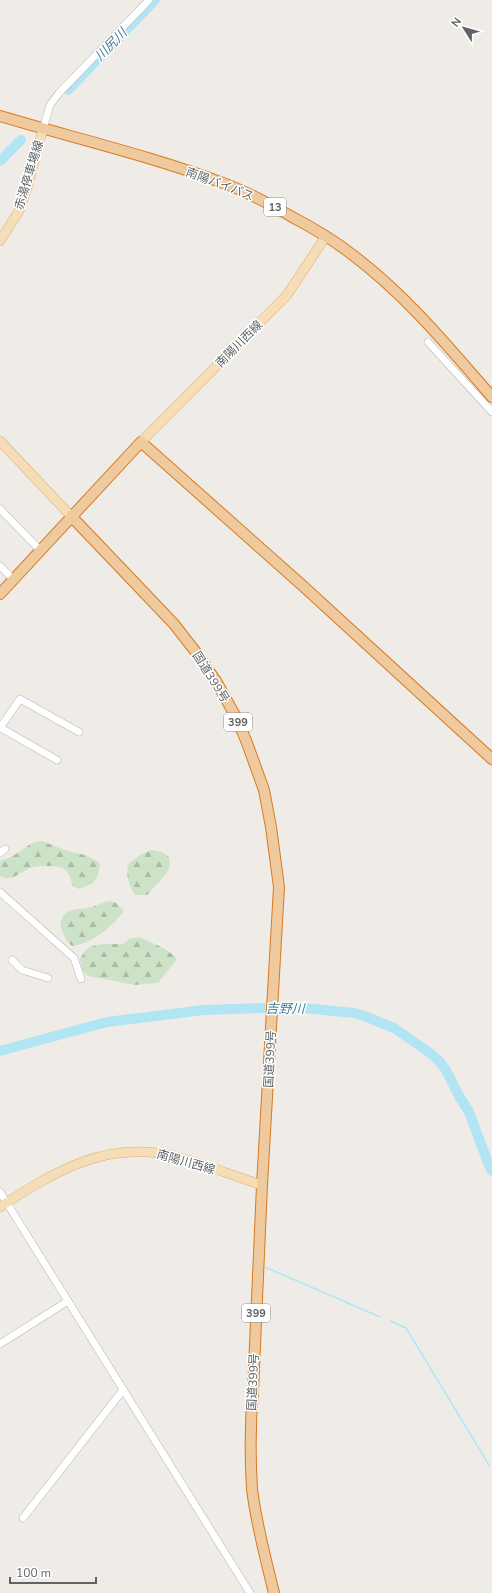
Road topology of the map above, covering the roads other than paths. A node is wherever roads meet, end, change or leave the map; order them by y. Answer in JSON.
{"nodes":[{"id":1,"x":149,"y":0,"type":"edge"},
{"id":2,"x":0,"y":116,"type":"edge"},
{"id":3,"x":42,"y":129,"type":"junction"},
{"id":4,"x":326,"y":236,"type":"junction"},
{"id":5,"x":0,"y":241,"type":"edge"},
{"id":6,"x":428,"y":342,"type":"dead end"},
{"id":7,"x":492,"y":397,"type":"edge"},
{"id":8,"x":492,"y":412,"type":"edge"},
{"id":9,"x":0,"y":441,"type":"edge"},
{"id":10,"x":141,"y":442,"type":"junction"},
{"id":11,"x":0,"y":509,"type":"edge"},
{"id":12,"x":72,"y":516,"type":"junction"},
{"id":13,"x":40,"y":550,"type":"junction"},
{"id":14,"x":0,"y":566,"type":"edge"},
{"id":15,"x":13,"y":580,"type":"junction"},
{"id":16,"x":0,"y":594,"type":"edge"},
{"id":17,"x":0,"y":728,"type":"edge"},
{"id":18,"x":79,"y":732,"type":"dead end"},
{"id":19,"x":492,"y":759,"type":"edge"},
{"id":20,"x":57,"y":760,"type":"dead end"},
{"id":21,"x":0,"y":892,"type":"edge"},
{"id":22,"x":12,"y":960,"type":"dead end"},
{"id":23,"x":48,"y":978,"type":"dead end"},
{"id":24,"x":81,"y":979,"type":"dead end"},
{"id":25,"x":262,"y":1185,"type":"junction"},
{"id":26,"x":0,"y":1192,"type":"edge"},
{"id":27,"x":3,"y":1204,"type":"edge"},
{"id":28,"x":68,"y":1301,"type":"junction"},
{"id":29,"x":0,"y":1344,"type":"edge"},
{"id":30,"x":123,"y":1390,"type":"junction"},
{"id":31,"x":22,"y":1518,"type":"dead end"},
{"id":32,"x":250,"y":1593,"type":"edge"},
{"id":33,"x":274,"y":1593,"type":"edge"}],
"edges":[{"from":1,"to":3,"type":"street"},
{"from":2,"to":3,"type":"highway","name":"南陽バイパス","number":"13"},
{"from":3,"to":4,"type":"highway","name":"南陽バイパス","number":"13"},
{"from":3,"to":5,"type":"main road","name":"赤湯停車場線"},
{"from":4,"to":7,"type":"highway","name":"南陽バイパス","number":"13"},
{"from":4,"to":10,"type":"main road","name":"南陽川西線"},
{"from":6,"to":8,"type":"street"},
{"from":9,"to":12,"type":"main road"},
{"from":10,"to":12,"type":"highway"},
{"from":10,"to":19,"type":"highway"},
{"from":11,"to":13,"type":"street"},
{"from":12,"to":13,"type":"highway"},
{"from":12,"to":25,"type":"highway","name":"国道399号","number":"399"},
{"from":13,"to":15,"type":"highway"},
{"from":14,"to":15,"type":"street"},
{"from":15,"to":16,"type":"highway"},
{"from":17,"to":18,"type":"street"},
{"from":17,"to":20,"type":"street"},
{"from":21,"to":24,"type":"street"},
{"from":22,"to":23,"type":"street"},
{"from":25,"to":27,"type":"main road","name":"南陽川西線"},
{"from":25,"to":33,"type":"highway","name":"国道399号","number":"399"},
{"from":26,"to":27,"type":"street"},
{"from":27,"to":28,"type":"street"},
{"from":28,"to":29,"type":"street"},
{"from":28,"to":30,"type":"street"},
{"from":30,"to":31,"type":"street"},
{"from":30,"to":32,"type":"street"}]}
